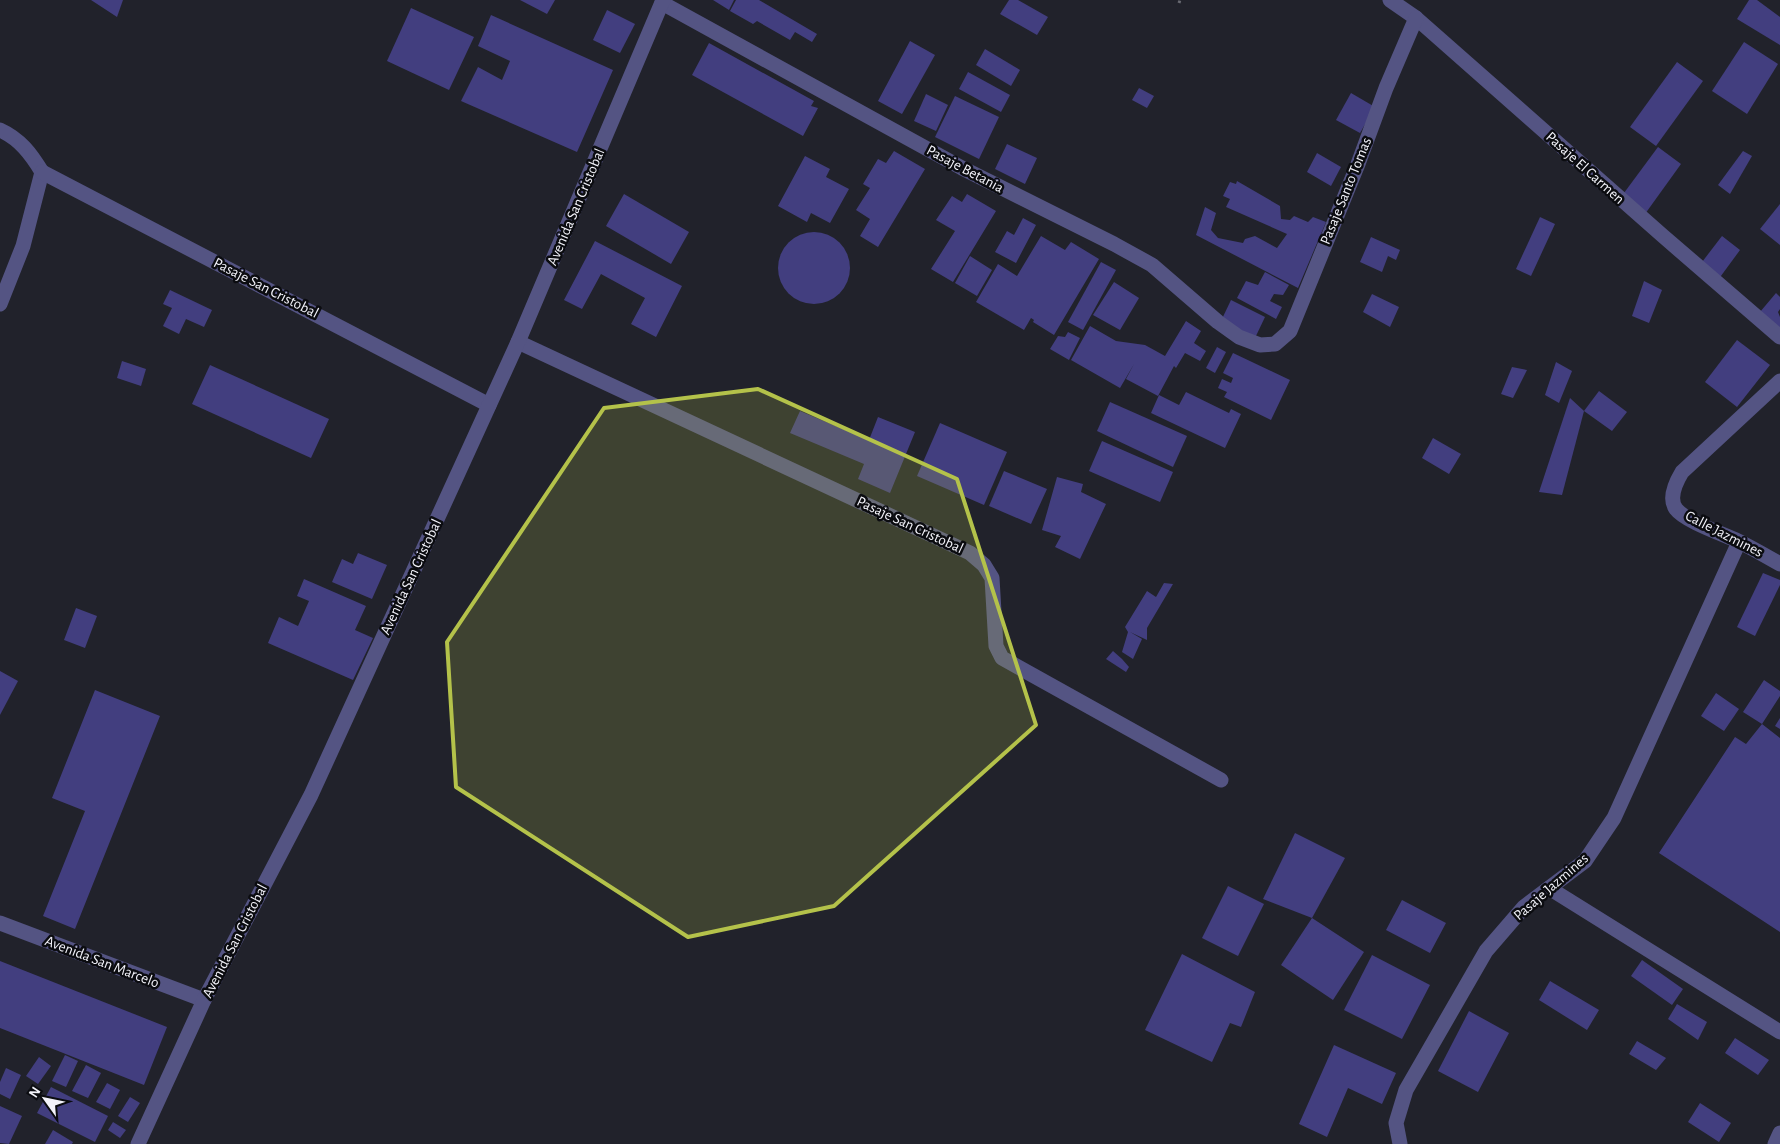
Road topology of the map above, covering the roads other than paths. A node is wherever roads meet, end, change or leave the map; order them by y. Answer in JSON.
{"nodes":[{"id":1,"x":1390,"y":0,"type":"edge"},
{"id":2,"x":663,"y":2,"type":"edge"},
{"id":3,"x":1416,"y":18,"type":"junction"},
{"id":4,"x":6,"y":133,"type":"edge"},
{"id":5,"x":42,"y":172,"type":"junction"},
{"id":6,"x":0,"y":304,"type":"edge"},
{"id":7,"x":1780,"y":337,"type":"edge"},
{"id":8,"x":518,"y":342,"type":"junction"},
{"id":9,"x":1260,"y":345,"type":"joint"},
{"id":10,"x":1780,"y":381,"type":"edge"},
{"id":11,"x":489,"y":405,"type":"junction"},
{"id":12,"x":1739,"y":542,"type":"junction"},
{"id":13,"x":1780,"y":564,"type":"edge"},
{"id":14,"x":1221,"y":780,"type":"dead end"},
{"id":15,"x":1549,"y":888,"type":"junction"},
{"id":16,"x":0,"y":923,"type":"edge"},
{"id":17,"x":204,"y":1000,"type":"junction"},
{"id":18,"x":1780,"y":1032,"type":"edge"},
{"id":19,"x":1780,"y":1133,"type":"edge"},
{"id":20,"x":138,"y":1144,"type":"edge"},
{"id":21,"x":1400,"y":1144,"type":"edge"},
{"id":22,"x":1775,"y":1144,"type":"edge"}],
"edges":[{"from":1,"to":3,"type":"street","name":"Pasaje El Carmen"},
{"from":2,"to":8,"type":"street","name":"Avenida San Cristobal"},
{"from":2,"to":9,"type":"street","name":"Pasaje Betania"},
{"from":3,"to":7,"type":"street","name":"Pasaje El Carmen"},
{"from":3,"to":9,"type":"street","name":"Pasaje Santo Tomas"},
{"from":4,"to":5,"type":"street"},
{"from":5,"to":6,"type":"street"},
{"from":5,"to":11,"type":"street","name":"Pasaje San Cristobal"},
{"from":8,"to":11,"type":"street","name":"Avenida San Cristobal"},
{"from":8,"to":14,"type":"street","name":"Pasaje San Cristobal"},
{"from":10,"to":12,"type":"street","name":"Calle Jazmines"},
{"from":11,"to":17,"type":"street","name":"Avenida San Cristobal"},
{"from":12,"to":13,"type":"street","name":"Calle Jazmines"},
{"from":12,"to":15,"type":"street","name":"Pasaje Jazmines"},
{"from":15,"to":18,"type":"street"},
{"from":15,"to":21,"type":"street","name":"Pasaje Jazmines"},
{"from":16,"to":17,"type":"street","name":"Avenida San Marcelo"},
{"from":17,"to":20,"type":"street","name":"Avenida San Cristobal"},
{"from":19,"to":22,"type":"street"}]}
